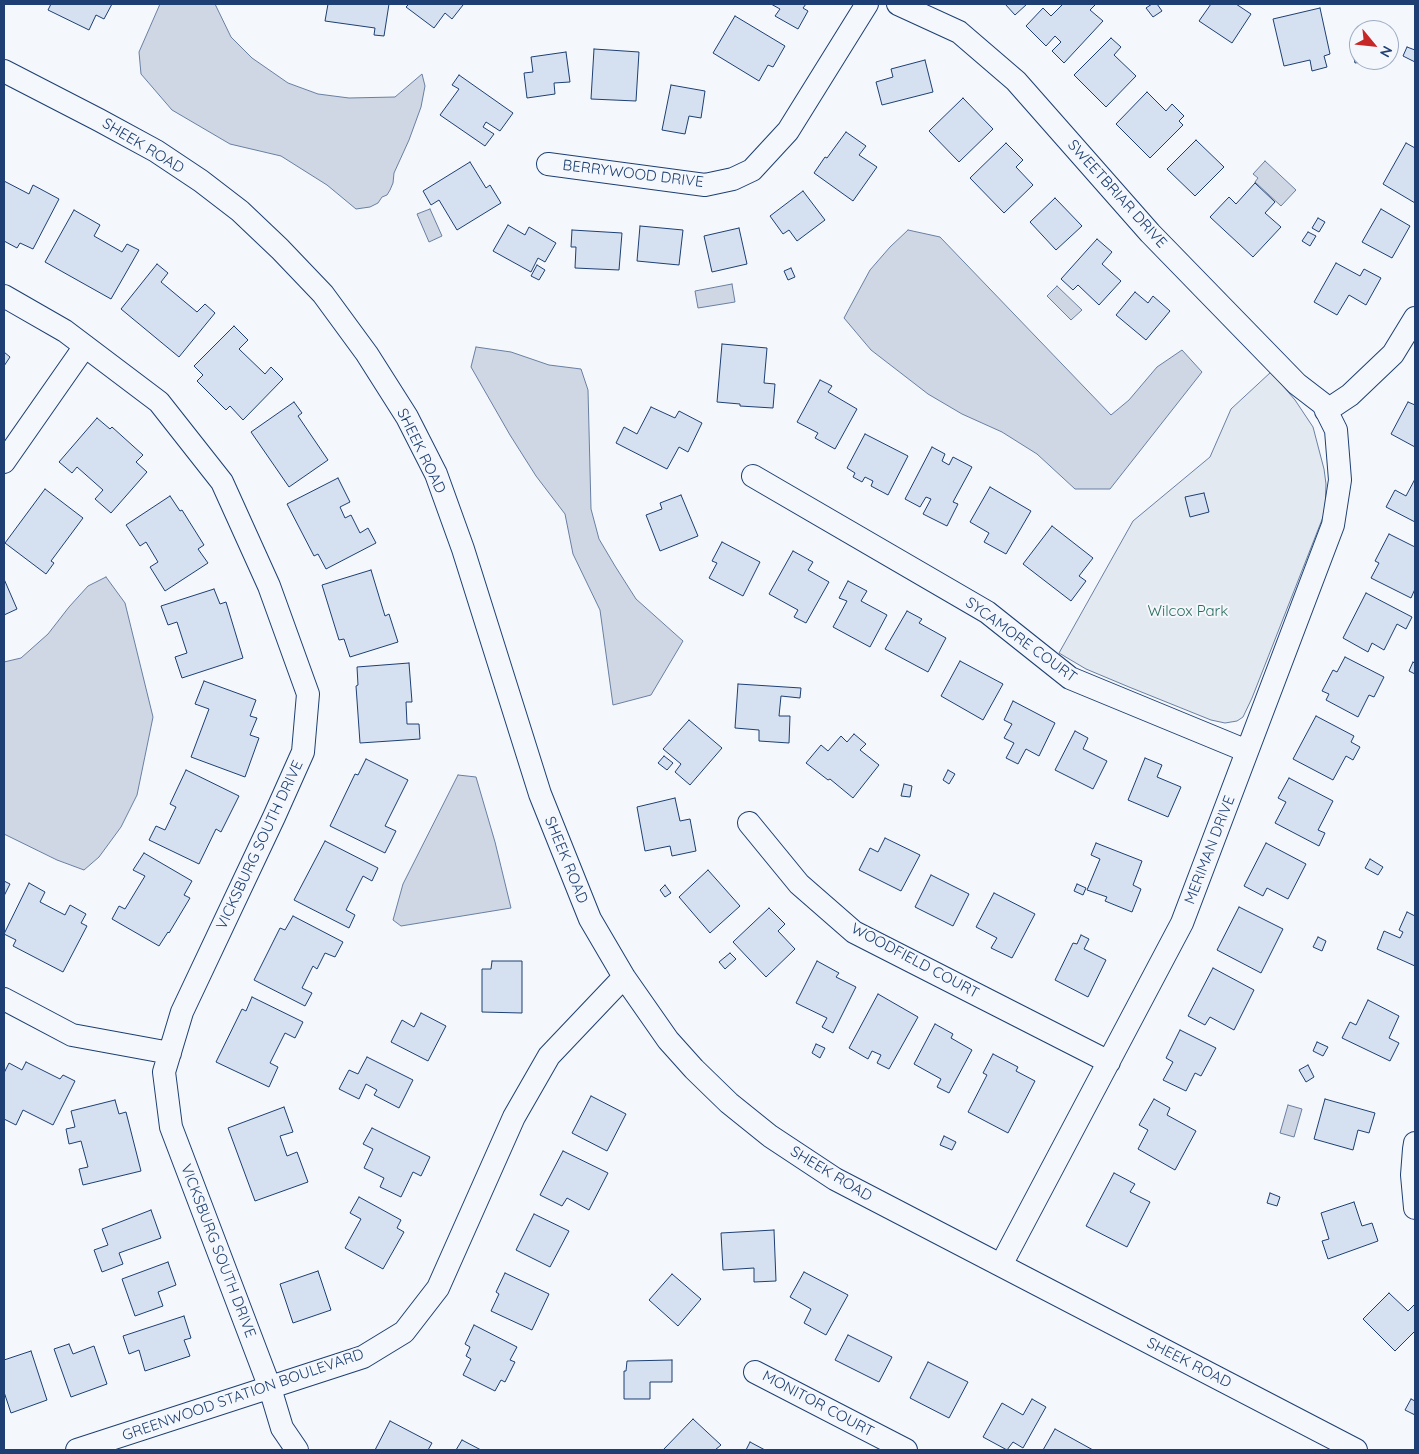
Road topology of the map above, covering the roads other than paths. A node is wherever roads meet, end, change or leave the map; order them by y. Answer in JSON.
{"nodes":[{"id":1,"x":867,"y":4,"type":"edge"},
{"id":2,"x":898,"y":4,"type":"edge"},
{"id":3,"x":4,"y":71,"type":"edge"},
{"id":4,"x":548,"y":164,"type":"dead end"},
{"id":5,"x":4,"y":296,"type":"edge"},
{"id":6,"x":1415,"y":318,"type":"edge"},
{"id":7,"x":85,"y":346,"type":"junction"},
{"id":8,"x":1325,"y":408,"type":"junction"},
{"id":9,"x":4,"y":462,"type":"edge"},
{"id":10,"x":753,"y":476,"type":"dead end"},
{"id":11,"x":1247,"y":751,"type":"junction"},
{"id":12,"x":750,"y":823,"type":"dead end"},
{"id":13,"x":624,"y":977,"type":"junction"},
{"id":14,"x":4,"y":999,"type":"edge"},
{"id":15,"x":170,"y":1053,"type":"junction"},
{"id":16,"x":1109,"y":1062,"type":"junction"},
{"id":17,"x":1415,"y":1144,"type":"edge"},
{"id":18,"x":1415,"y":1208,"type":"edge"},
{"id":19,"x":1001,"y":1266,"type":"junction"},
{"id":20,"x":755,"y":1372,"type":"dead end"},
{"id":21,"x":270,"y":1388,"type":"junction"},
{"id":22,"x":77,"y":1450,"type":"edge"},
{"id":23,"x":297,"y":1450,"type":"edge"},
{"id":24,"x":906,"y":1450,"type":"edge"},
{"id":25,"x":1356,"y":1450,"type":"edge"}],
"edges":[{"from":1,"to":4,"type":"street","name":"BERRYWOOD DRIVE"},
{"from":2,"to":8,"type":"street","name":"SWEETBRIAR DRIVE"},
{"from":3,"to":13,"type":"street","name":"SHEEK ROAD"},
{"from":5,"to":7,"type":"street","name":"VICKSBURG SOUTH DRIVE"},
{"from":6,"to":8,"type":"street"},
{"from":7,"to":9,"type":"street"},
{"from":7,"to":15,"type":"street","name":"VICKSBURG SOUTH DRIVE"},
{"from":8,"to":11,"type":"street","name":"MERIMAN DRIVE"},
{"from":10,"to":11,"type":"street","name":"SYCAMORE COURT"},
{"from":11,"to":16,"type":"street","name":"MERIMAN DRIVE"},
{"from":12,"to":16,"type":"street","name":"WOODFIELD COURT"},
{"from":13,"to":19,"type":"street","name":"SHEEK ROAD"},
{"from":13,"to":21,"type":"street","name":"GREENWOOD STATION BOULEVARD"},
{"from":14,"to":15,"type":"street"},
{"from":15,"to":21,"type":"street","name":"VICKSBURG SOUTH DRIVE"},
{"from":16,"to":19,"type":"street","name":"MERIMAN DRIVE"},
{"from":17,"to":18,"type":"street"},
{"from":19,"to":25,"type":"street","name":"SHEEK ROAD"},
{"from":20,"to":24,"type":"street","name":"MONITOR COURT"},
{"from":21,"to":22,"type":"street","name":"GREENWOOD STATION BOULEVARD"},
{"from":21,"to":23,"type":"street","name":"VICKSBURG SOUTH DRIVE"}]}
